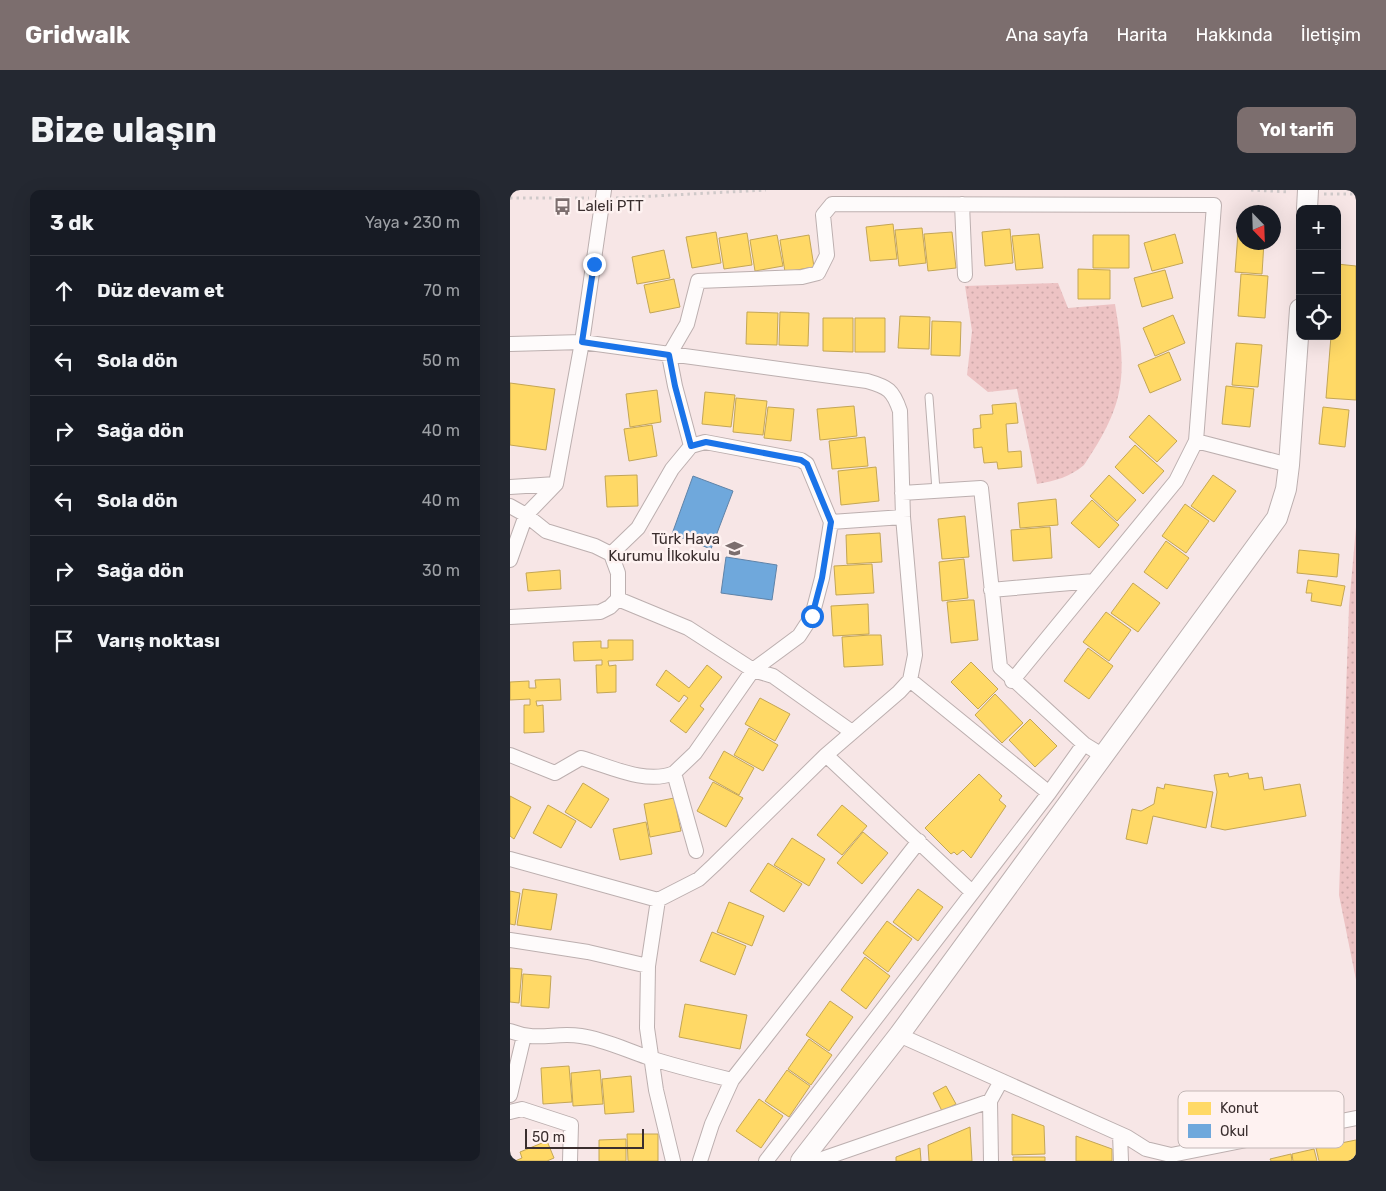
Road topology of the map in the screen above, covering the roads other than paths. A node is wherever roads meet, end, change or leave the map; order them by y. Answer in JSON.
{"nodes":[{"id":1,"x":1308,"y":190,"type":"edge"},
{"id":2,"x":604,"y":194,"type":"edge"},
{"id":3,"x":962,"y":204,"type":"junction"},
{"id":4,"x":1307,"y":205,"type":"edge"},
{"id":5,"x":965,"y":275,"type":"dead end"},
{"id":6,"x":1298,"y":340,"type":"edge"},
{"id":7,"x":582,"y":342,"type":"junction"},
{"id":8,"x":510,"y":344,"type":"edge"},
{"id":9,"x":669,"y":355,"type":"junction"},
{"id":10,"x":929,"y":397,"type":"dead end"},
{"id":11,"x":1196,"y":441,"type":"junction"},
{"id":12,"x":691,"y":446,"type":"junction"},
{"id":13,"x":1288,"y":465,"type":"junction"},
{"id":14,"x":556,"y":484,"type":"junction"},
{"id":15,"x":510,"y":487,"type":"edge"},
{"id":16,"x":936,"y":490,"type":"junction"},
{"id":17,"x":902,"y":493,"type":"junction"},
{"id":18,"x":510,"y":506,"type":"edge"},
{"id":19,"x":526,"y":515,"type":"junction"},
{"id":20,"x":903,"y":517,"type":"junction"},
{"id":21,"x":831,"y":522,"type":"junction"},
{"id":22,"x":612,"y":554,"type":"junction"},
{"id":23,"x":510,"y":560,"type":"edge"},
{"id":24,"x":1094,"y":582,"type":"junction"},
{"id":25,"x":991,"y":590,"type":"junction"},
{"id":26,"x":618,"y":599,"type":"junction"},
{"id":27,"x":510,"y":617,"type":"edge"},
{"id":28,"x":753,"y":670,"type":"junction"},
{"id":29,"x":910,"y":680,"type":"junction"},
{"id":30,"x":1012,"y":681,"type":"junction"},
{"id":31,"x":852,"y":732,"type":"junction"},
{"id":32,"x":1084,"y":744,"type":"junction"},
{"id":33,"x":510,"y":756,"type":"edge"},
{"id":34,"x":826,"y":756,"type":"junction"},
{"id":35,"x":1102,"y":756,"type":"junction"},
{"id":36,"x":674,"y":773,"type":"junction"},
{"id":37,"x":1049,"y":793,"type":"junction"},
{"id":38,"x":919,"y":841,"type":"junction"},
{"id":39,"x":696,"y":851,"type":"dead end"},
{"id":40,"x":510,"y":859,"type":"edge"},
{"id":41,"x":972,"y":892,"type":"junction"},
{"id":42,"x":658,"y":900,"type":"junction"},
{"id":43,"x":510,"y":940,"type":"edge"},
{"id":44,"x":648,"y":966,"type":"junction"},
{"id":45,"x":510,"y":1030,"type":"edge"},
{"id":46,"x":899,"y":1035,"type":"junction"},
{"id":47,"x":524,"y":1036,"type":"junction"},
{"id":48,"x":651,"y":1059,"type":"junction"},
{"id":49,"x":732,"y":1080,"type":"junction"},
{"id":50,"x":1001,"y":1082,"type":"junction"},
{"id":51,"x":510,"y":1095,"type":"edge"},
{"id":52,"x":990,"y":1101,"type":"junction"},
{"id":53,"x":510,"y":1112,"type":"edge"},
{"id":54,"x":1120,"y":1134,"type":"junction"},
{"id":55,"x":1202,"y":1148,"type":"edge"},
{"id":56,"x":570,"y":1161,"type":"edge"},
{"id":57,"x":672,"y":1161,"type":"edge"},
{"id":58,"x":700,"y":1161,"type":"edge"},
{"id":59,"x":766,"y":1161,"type":"edge"},
{"id":60,"x":802,"y":1161,"type":"edge"},
{"id":61,"x":816,"y":1161,"type":"edge"},
{"id":62,"x":991,"y":1161,"type":"edge"},
{"id":63,"x":1121,"y":1161,"type":"edge"}],
"edges":[{"from":1,"to":4,"type":"street"},
{"from":2,"to":7,"type":"street"},
{"from":3,"to":5,"type":"street"},
{"from":3,"to":9,"type":"street"},
{"from":3,"to":11,"type":"street"},
{"from":6,"to":13,"type":"street"},
{"from":7,"to":8,"type":"street"},
{"from":7,"to":9,"type":"street"},
{"from":7,"to":14,"type":"street"},
{"from":9,"to":12,"type":"street"},
{"from":9,"to":17,"type":"street"},
{"from":10,"to":16,"type":"lane"},
{"from":11,"to":13,"type":"street"},
{"from":11,"to":24,"type":"street"},
{"from":12,"to":21,"type":"street"},
{"from":12,"to":22,"type":"street"},
{"from":13,"to":35,"type":"street"},
{"from":14,"to":15,"type":"street"},
{"from":14,"to":19,"type":"street"},
{"from":16,"to":17,"type":"street"},
{"from":16,"to":25,"type":"street"},
{"from":17,"to":20,"type":"street"},
{"from":18,"to":19,"type":"street"},
{"from":19,"to":22,"type":"street"},
{"from":19,"to":23,"type":"street"},
{"from":20,"to":21,"type":"street"},
{"from":20,"to":29,"type":"street"},
{"from":21,"to":28,"type":"street"},
{"from":22,"to":26,"type":"street"},
{"from":24,"to":25,"type":"street"},
{"from":24,"to":30,"type":"street"},
{"from":25,"to":30,"type":"street"},
{"from":26,"to":27,"type":"street"},
{"from":26,"to":28,"type":"street"},
{"from":28,"to":31,"type":"street"},
{"from":28,"to":36,"type":"street"},
{"from":29,"to":31,"type":"street"},
{"from":29,"to":37,"type":"street"},
{"from":30,"to":32,"type":"street"},
{"from":31,"to":34,"type":"street"},
{"from":32,"to":35,"type":"street"},
{"from":32,"to":37,"type":"street"},
{"from":33,"to":36,"type":"street"},
{"from":34,"to":38,"type":"street"},
{"from":34,"to":42,"type":"street"},
{"from":35,"to":46,"type":"street"},
{"from":36,"to":39,"type":"street"},
{"from":37,"to":41,"type":"street"},
{"from":38,"to":41,"type":"street"},
{"from":38,"to":49,"type":"street"},
{"from":40,"to":42,"type":"street"},
{"from":41,"to":59,"type":"street"},
{"from":42,"to":44,"type":"street"},
{"from":43,"to":44,"type":"street"},
{"from":44,"to":48,"type":"street"},
{"from":45,"to":47,"type":"street"},
{"from":46,"to":50,"type":"street"},
{"from":46,"to":60,"type":"street"},
{"from":47,"to":48,"type":"street"},
{"from":47,"to":51,"type":"street"},
{"from":48,"to":49,"type":"street"},
{"from":48,"to":57,"type":"street"},
{"from":49,"to":58,"type":"street"},
{"from":50,"to":52,"type":"street"},
{"from":50,"to":54,"type":"street"},
{"from":52,"to":61,"type":"street"},
{"from":52,"to":62,"type":"street"},
{"from":53,"to":56,"type":"street"},
{"from":54,"to":55,"type":"street"},
{"from":54,"to":63,"type":"street"}]}
